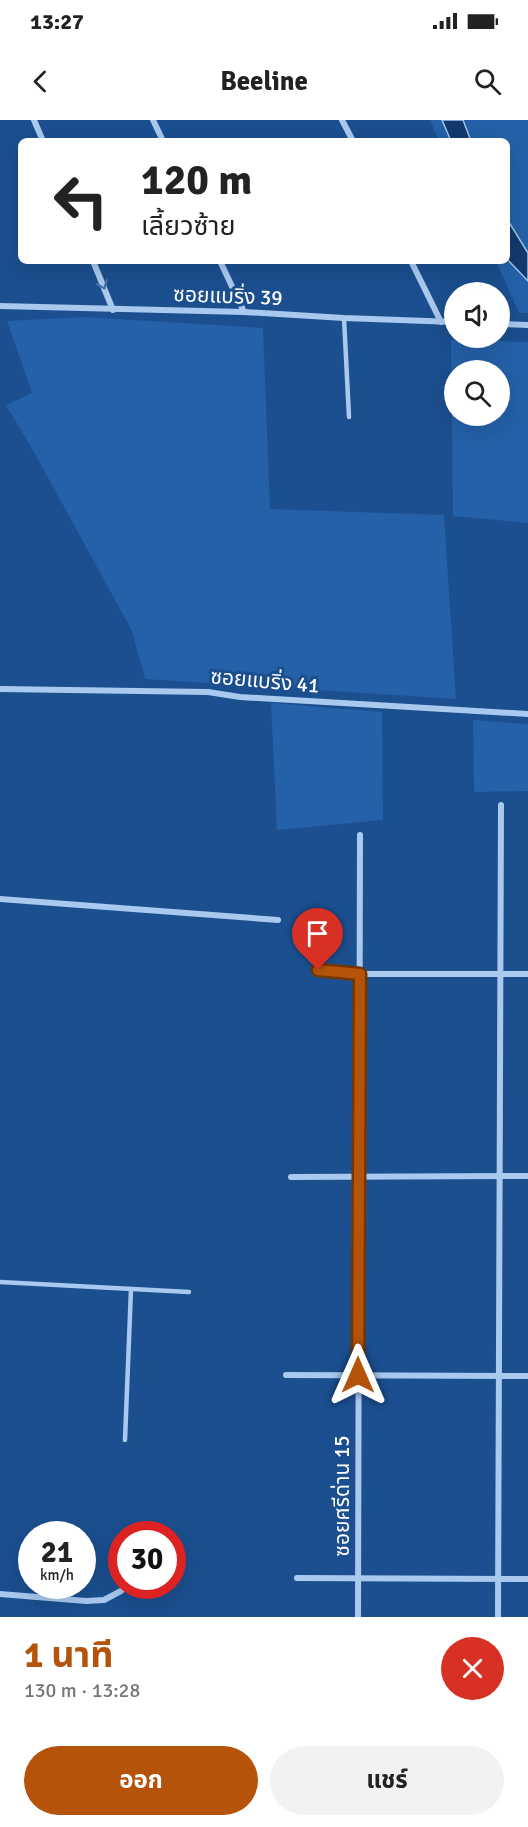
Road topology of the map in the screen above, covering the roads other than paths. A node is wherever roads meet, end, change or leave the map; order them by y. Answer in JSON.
{"nodes":[{"id":1,"x":34,"y":120,"type":"edge"},
{"id":2,"x":153,"y":120,"type":"edge"},
{"id":3,"x":342,"y":120,"type":"edge"},
{"id":4,"x":42,"y":138,"type":"edge"},
{"id":5,"x":162,"y":138,"type":"edge"},
{"id":6,"x":351,"y":138,"type":"edge"},
{"id":7,"x":94,"y":264,"type":"edge"},
{"id":8,"x":221,"y":264,"type":"edge"},
{"id":9,"x":412,"y":264,"type":"edge"},
{"id":10,"x":0,"y":306,"type":"edge"},
{"id":11,"x":113,"y":310,"type":"junction"},
{"id":12,"x":244,"y":312,"type":"junction"},
{"id":13,"x":344,"y":318,"type":"junction"},
{"id":14,"x":441,"y":322,"type":"joint"},
{"id":15,"x":510,"y":324,"type":"edge"},
{"id":16,"x":528,"y":324,"type":"edge"},
{"id":17,"x":349,"y":417,"type":"dead end"},
{"id":18,"x":0,"y":689,"type":"edge"},
{"id":19,"x":528,"y":714,"type":"edge"},
{"id":20,"x":501,"y":805,"type":"dead end"},
{"id":21,"x":360,"y":835,"type":"dead end"},
{"id":22,"x":0,"y":899,"type":"edge"},
{"id":23,"x":278,"y":920,"type":"dead end"},
{"id":24,"x":318,"y":970,"type":"dead end"},
{"id":25,"x":360,"y":974,"type":"junction"},
{"id":26,"x":500,"y":974,"type":"junction"},
{"id":27,"x":528,"y":974,"type":"edge"},
{"id":28,"x":500,"y":1176,"type":"junction"},
{"id":29,"x":528,"y":1176,"type":"edge"},
{"id":30,"x":359,"y":1177,"type":"junction"},
{"id":31,"x":291,"y":1178,"type":"dead end"},
{"id":32,"x":0,"y":1282,"type":"edge"},
{"id":33,"x":131,"y":1288,"type":"junction"},
{"id":34,"x":189,"y":1292,"type":"dead end"},
{"id":35,"x":286,"y":1375,"type":"dead end"},
{"id":36,"x":358,"y":1375,"type":"junction"},
{"id":37,"x":499,"y":1376,"type":"junction"},
{"id":38,"x":528,"y":1376,"type":"edge"},
{"id":39,"x":125,"y":1440,"type":"dead end"},
{"id":40,"x":297,"y":1578,"type":"dead end"},
{"id":41,"x":358,"y":1578,"type":"junction"},
{"id":42,"x":498,"y":1579,"type":"junction"},
{"id":43,"x":528,"y":1579,"type":"edge"},
{"id":44,"x":0,"y":1594,"type":"edge"},
{"id":45,"x":108,"y":1598,"type":"edge"},
{"id":46,"x":358,"y":1617,"type":"edge"},
{"id":47,"x":498,"y":1617,"type":"edge"}],
"edges":[{"from":1,"to":4,"type":"street"},
{"from":2,"to":5,"type":"street"},
{"from":3,"to":6,"type":"street"},
{"from":7,"to":11,"type":"street","one_way":true},
{"from":8,"to":12,"type":"street"},
{"from":9,"to":14,"type":"street"},
{"from":10,"to":11,"type":"street","name":"ซอยแบริ่ง 39"},
{"from":11,"to":12,"type":"street","name":"ซอยแบริ่ง 39"},
{"from":12,"to":13,"type":"street","name":"ซอยแบริ่ง 39"},
{"from":13,"to":14,"type":"street","name":"ซอยแบริ่ง 39"},
{"from":13,"to":17,"type":"lane"},
{"from":15,"to":16,"type":"street"},
{"from":18,"to":19,"type":"street","name":"ซอยแบริ่ง 41"},
{"from":20,"to":26,"type":"street"},
{"from":21,"to":25,"type":"street","name":"ซอยศรีด่าน 15"},
{"from":22,"to":23,"type":"street"},
{"from":24,"to":25,"type":"street"},
{"from":25,"to":26,"type":"street"},
{"from":25,"to":30,"type":"street","name":"ซอยศรีด่าน 15"},
{"from":26,"to":27,"type":"street"},
{"from":26,"to":28,"type":"street"},
{"from":28,"to":29,"type":"street"},
{"from":28,"to":30,"type":"street"},
{"from":28,"to":37,"type":"street"},
{"from":30,"to":31,"type":"street"},
{"from":30,"to":36,"type":"street","name":"ซอยศรีด่าน 15"},
{"from":32,"to":33,"type":"lane"},
{"from":33,"to":34,"type":"lane"},
{"from":33,"to":39,"type":"lane"},
{"from":35,"to":36,"type":"street"},
{"from":36,"to":37,"type":"street"},
{"from":36,"to":41,"type":"street","name":"ซอยศรีด่าน 15"},
{"from":37,"to":38,"type":"street"},
{"from":37,"to":42,"type":"street"},
{"from":40,"to":41,"type":"street"},
{"from":41,"to":42,"type":"street"},
{"from":41,"to":46,"type":"street","name":"ซอยศรีด่าน 15"},
{"from":42,"to":43,"type":"street"},
{"from":42,"to":47,"type":"street"},
{"from":44,"to":45,"type":"street"}]}
